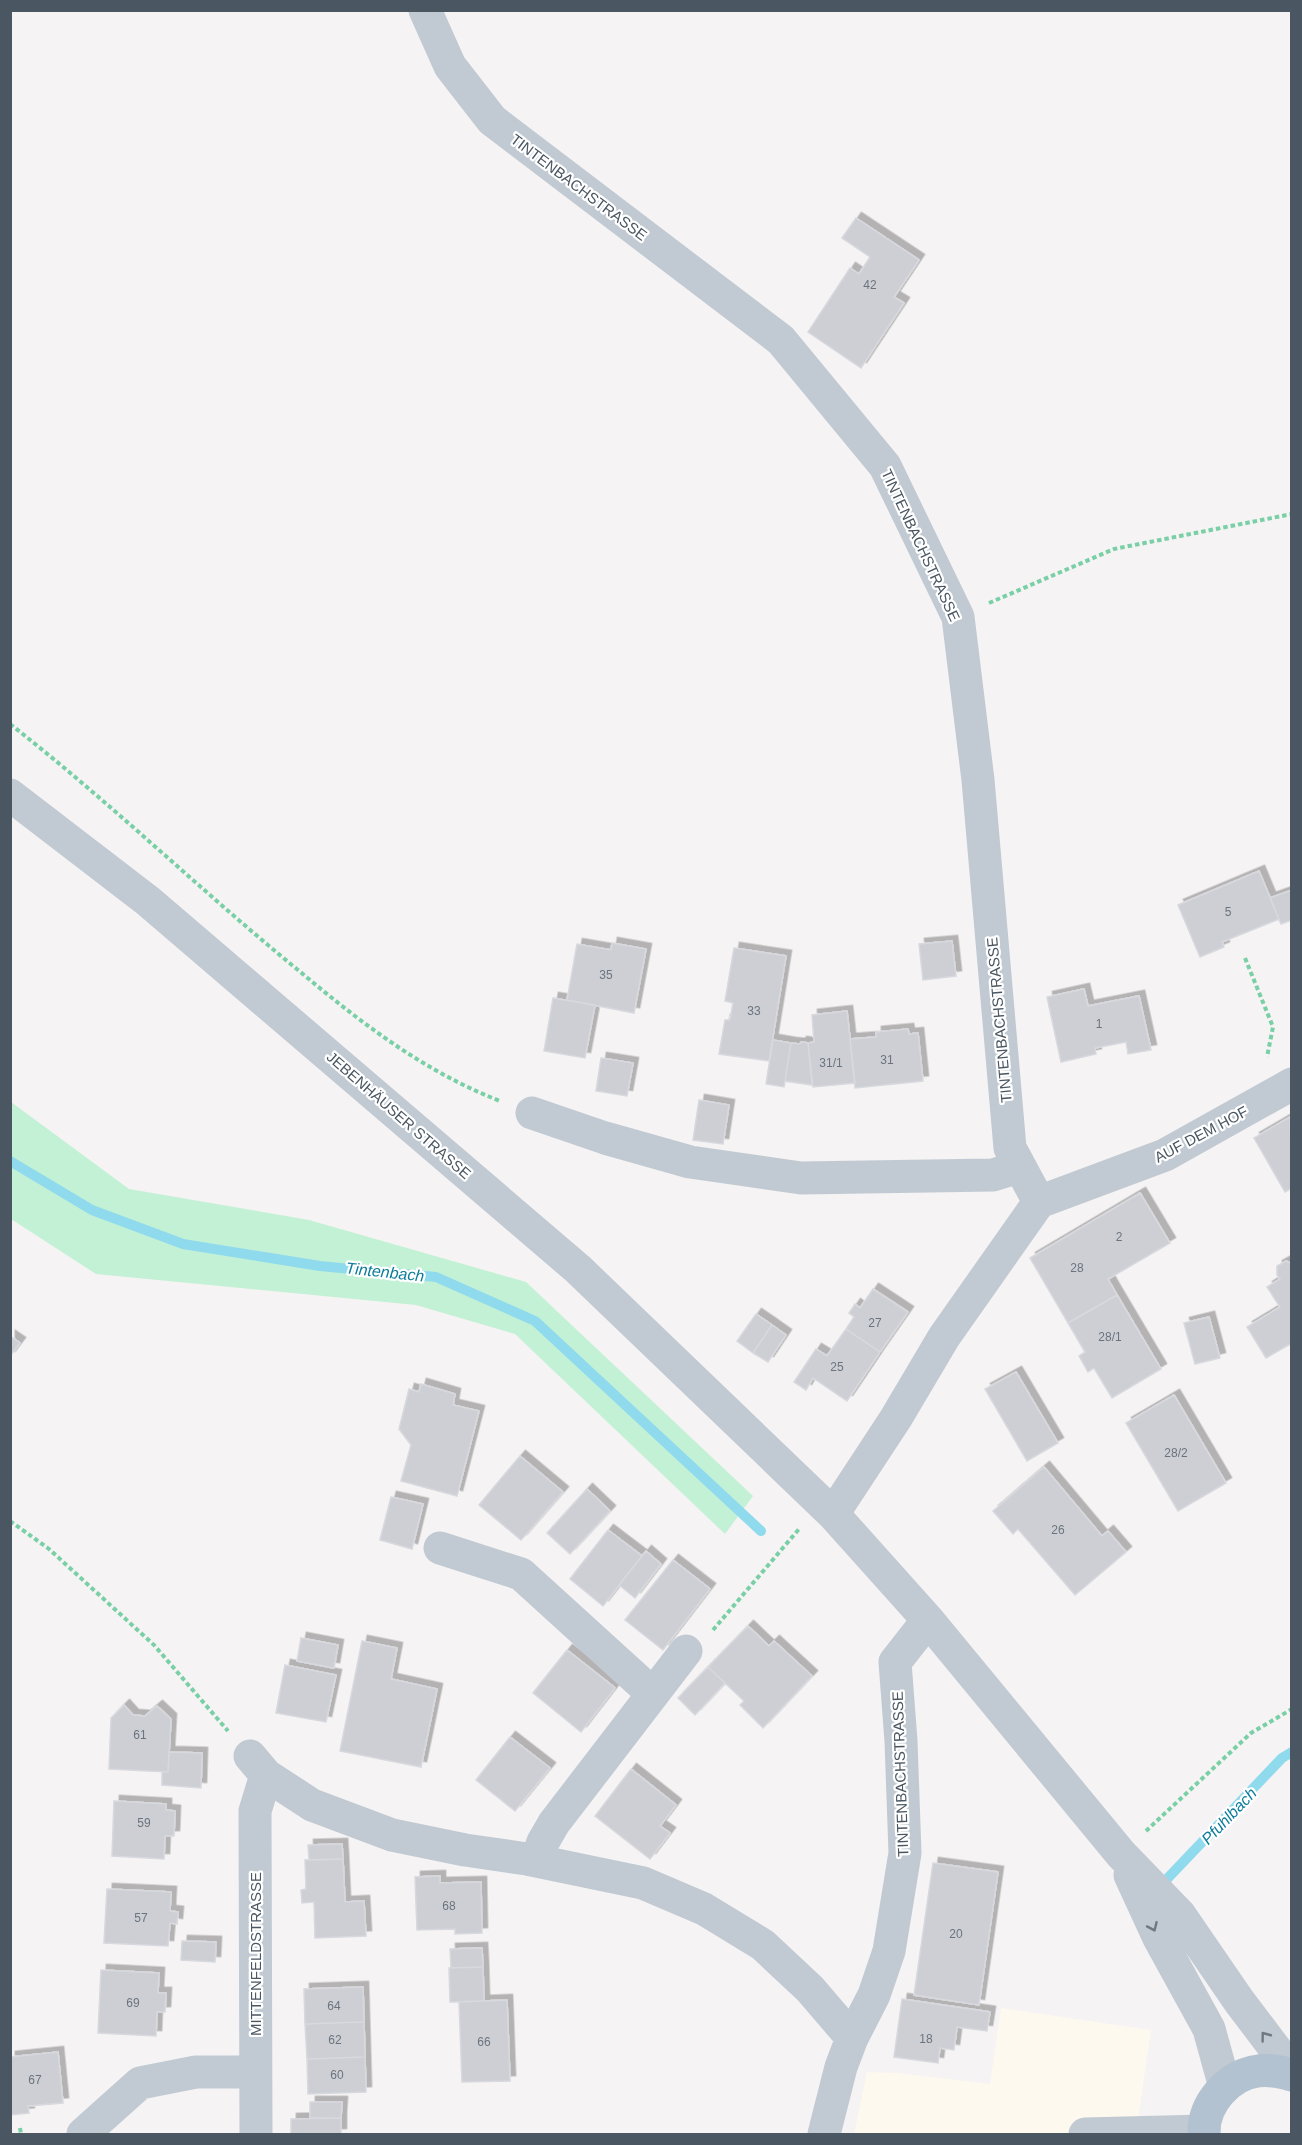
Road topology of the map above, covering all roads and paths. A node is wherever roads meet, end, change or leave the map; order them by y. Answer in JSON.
{"nodes":[{"id":1,"x":425,"y":10,"type":"edge"},
{"id":2,"x":1292,"y":514,"type":"edge"},
{"id":3,"x":958,"y":617,"type":"junction"},
{"id":4,"x":10,"y":724,"type":"edge"},
{"id":5,"x":10,"y":795,"type":"edge"},
{"id":6,"x":1245,"y":958,"type":"dead end"},
{"id":7,"x":1281,"y":1090,"type":"edge"},
{"id":8,"x":532,"y":1113,"type":"joint"},
{"id":9,"x":1019,"y":1167,"type":"junction"},
{"id":10,"x":1039,"y":1202,"type":"junction"},
{"id":11,"x":827,"y":1508,"type":"junction"},
{"id":12,"x":10,"y":1521,"type":"edge"},
{"id":13,"x":440,"y":1548,"type":"dead end"},
{"id":14,"x":928,"y":1620,"type":"junction"},
{"id":15,"x":686,"y":1651,"type":"joint"},
{"id":16,"x":653,"y":1694,"type":"junction"},
{"id":17,"x":1292,"y":1709,"type":"edge"},
{"id":18,"x":258,"y":1766,"type":"junction"},
{"id":19,"x":1121,"y":1854,"type":"junction"},
{"id":20,"x":537,"y":1861,"type":"junction"},
{"id":21,"x":852,"y":2038,"type":"junction"},
{"id":22,"x":255,"y":2072,"type":"junction"},
{"id":23,"x":1292,"y":2073,"type":"edge"},
{"id":24,"x":1225,"y":2086,"type":"junction"},
{"id":25,"x":20,"y":2128,"type":"dead end"},
{"id":26,"x":1204,"y":2133,"type":"edge"},
{"id":27,"x":21,"y":2134,"type":"edge"},
{"id":28,"x":83,"y":2134,"type":"edge"},
{"id":29,"x":256,"y":2134,"type":"edge"},
{"id":30,"x":824,"y":2134,"type":"edge"},
{"id":31,"x":1085,"y":2134,"type":"edge"}],
"edges":[{"from":1,"to":3,"type":"street","name":"TINTENBACHSTRASSE"},
{"from":2,"to":3,"type":"path"},
{"from":3,"to":9,"type":"street","name":"TINTENBACHSTRASSE"},
{"from":4,"to":8,"type":"path"},
{"from":5,"to":11,"type":"street","name":"JEBENHÄUSER STRASSE"},
{"from":6,"to":7,"type":"path"},
{"from":7,"to":10,"type":"street","name":"AUF DEM HOF"},
{"from":8,"to":9,"type":"street"},
{"from":9,"to":10,"type":"street","name":"TINTENBACHSTRASSE"},
{"from":10,"to":11,"type":"street"},
{"from":11,"to":14,"type":"street"},
{"from":11,"to":15,"type":"path"},
{"from":12,"to":18,"type":"path"},
{"from":13,"to":16,"type":"street"},
{"from":14,"to":19,"type":"street"},
{"from":14,"to":21,"type":"street","name":"TINTENBACHSTRASSE"},
{"from":15,"to":16,"type":"street"},
{"from":16,"to":20,"type":"street"},
{"from":17,"to":19,"type":"path"},
{"from":18,"to":20,"type":"street"},
{"from":18,"to":22,"type":"street","name":"MITTENFELDSTRASSE"},
{"from":23,"to":19,"type":"street","one_way":true},
{"from":19,"to":24,"type":"street","one_way":true},
{"from":20,"to":21,"type":"street"},
{"from":21,"to":30,"type":"street","name":"TINTENBACHSTRASSE"},
{"from":22,"to":28,"type":"street"},
{"from":22,"to":29,"type":"street","name":"MITTENFELDSTRASSE"},
{"from":23,"to":24,"type":"main road"},
{"from":24,"to":26,"type":"main road"},
{"from":25,"to":27,"type":"path"},
{"from":26,"to":31,"type":"street"}]}
